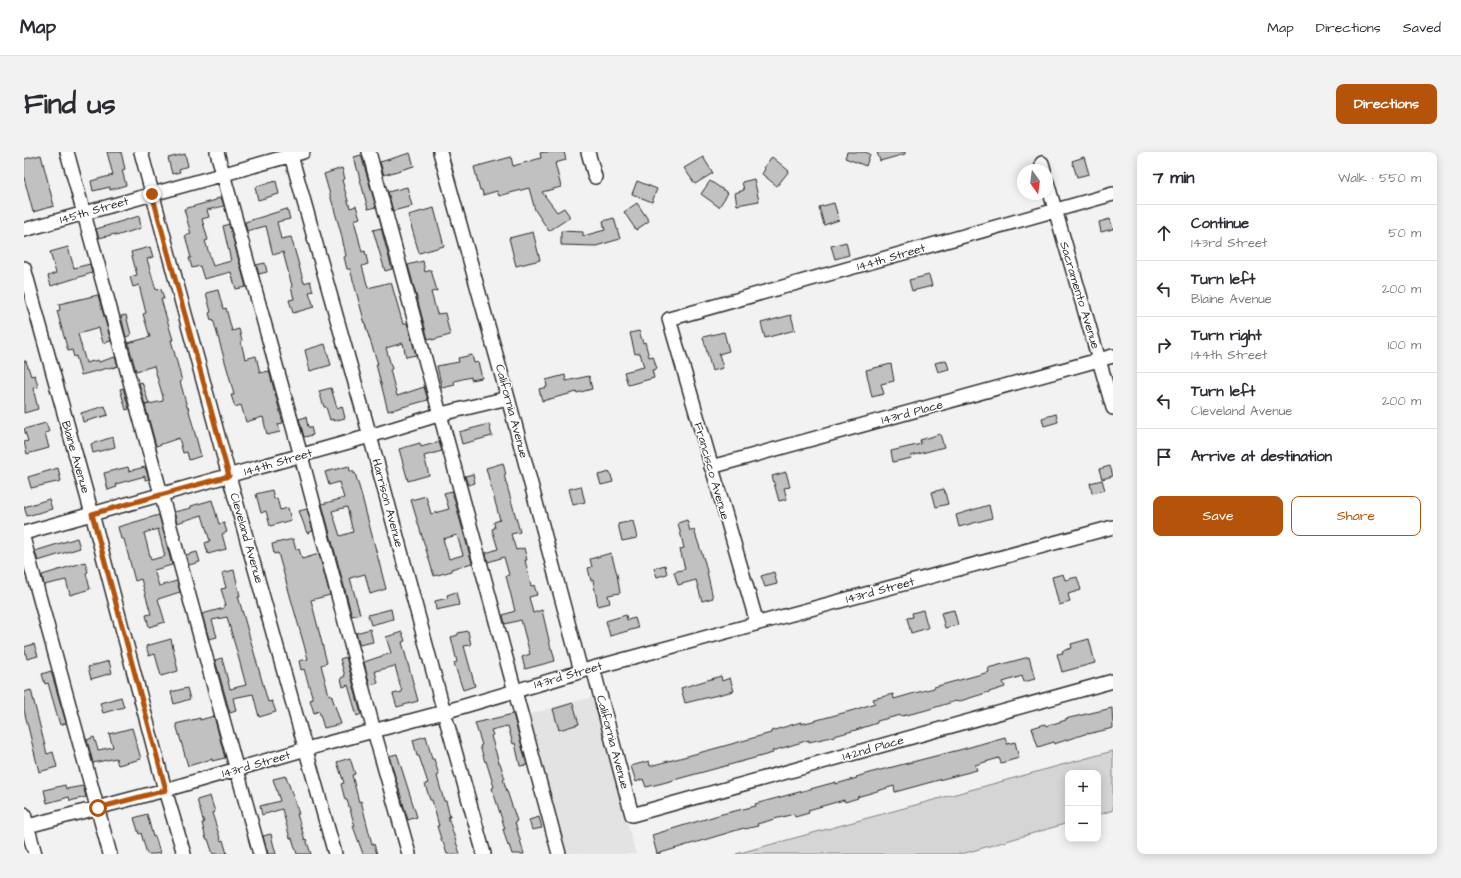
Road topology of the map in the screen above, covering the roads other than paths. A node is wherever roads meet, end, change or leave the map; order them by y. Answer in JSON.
{"nodes":[{"id":1,"x":67,"y":152,"type":"edge"},
{"id":2,"x":141,"y":152,"type":"edge"},
{"id":3,"x":217,"y":152,"type":"edge"},
{"id":4,"x":369,"y":152,"type":"edge"},
{"id":5,"x":440,"y":152,"type":"edge"},
{"id":6,"x":588,"y":152,"type":"edge"},
{"id":7,"x":295,"y":153,"type":"edge"},
{"id":8,"x":223,"y":174,"type":"junction"},
{"id":9,"x":595,"y":177,"type":"dead end"},
{"id":10,"x":152,"y":194,"type":"junction"},
{"id":11,"x":1113,"y":194,"type":"edge"},
{"id":12,"x":1052,"y":200,"type":"edge"},
{"id":13,"x":1055,"y":211,"type":"junction"},
{"id":14,"x":84,"y":213,"type":"junction"},
{"id":15,"x":24,"y":230,"type":"edge"},
{"id":16,"x":24,"y":268,"type":"edge"},
{"id":17,"x":669,"y":319,"type":"joint"},
{"id":18,"x":1113,"y":356,"type":"edge"},
{"id":19,"x":1100,"y":360,"type":"junction"},
{"id":20,"x":508,"y":398,"type":"junction"},
{"id":21,"x":1113,"y":408,"type":"edge"},
{"id":22,"x":441,"y":414,"type":"junction"},
{"id":23,"x":370,"y":436,"type":"junction"},
{"id":24,"x":301,"y":456,"type":"junction"},
{"id":25,"x":711,"y":467,"type":"junction"},
{"id":26,"x":229,"y":476,"type":"junction"},
{"id":27,"x":162,"y":494,"type":"junction"},
{"id":28,"x":92,"y":514,"type":"junction"},
{"id":29,"x":1113,"y":528,"type":"edge"},
{"id":30,"x":24,"y":532,"type":"edge"},
{"id":31,"x":24,"y":541,"type":"edge"},
{"id":32,"x":757,"y":623,"type":"junction"},
{"id":33,"x":587,"y":670,"type":"junction"},
{"id":34,"x":1113,"y":681,"type":"edge"},
{"id":35,"x":514,"y":691,"type":"junction"},
{"id":36,"x":444,"y":712,"type":"junction"},
{"id":37,"x":374,"y":730,"type":"junction"},
{"id":38,"x":306,"y":749,"type":"junction"},
{"id":39,"x":236,"y":770,"type":"junction"},
{"id":40,"x":166,"y":790,"type":"junction"},
{"id":41,"x":98,"y":808,"type":"junction"},
{"id":42,"x":632,"y":815,"type":"joint"},
{"id":43,"x":25,"y":823,"type":"edge"},
{"id":44,"x":35,"y":854,"type":"edge"},
{"id":45,"x":110,"y":854,"type":"edge"},
{"id":46,"x":184,"y":854,"type":"edge"},
{"id":47,"x":260,"y":854,"type":"edge"},
{"id":48,"x":335,"y":854,"type":"edge"},
{"id":49,"x":410,"y":854,"type":"edge"},
{"id":50,"x":484,"y":854,"type":"edge"},
{"id":51,"x":559,"y":854,"type":"edge"}],
"edges":[{"from":1,"to":14,"type":"street"},
{"from":2,"to":10,"type":"street","name":"Cleveland Avenue"},
{"from":3,"to":8,"type":"street"},
{"from":4,"to":22,"type":"street"},
{"from":5,"to":20,"type":"street","name":"California Avenue"},
{"from":6,"to":9,"type":"street"},
{"from":7,"to":8,"type":"street","name":"145th Street"},
{"from":7,"to":23,"type":"street","name":"Harrison Avenue"},
{"from":8,"to":10,"type":"street","name":"145th Street"},
{"from":8,"to":24,"type":"street"},
{"from":10,"to":14,"type":"street","name":"145th Street"},
{"from":10,"to":26,"type":"street","name":"Cleveland Avenue"},
{"from":11,"to":13,"type":"street","name":"144th Street"},
{"from":12,"to":13,"type":"street","name":"Sacramento Avenue"},
{"from":13,"to":17,"type":"street","name":"144th Street"},
{"from":13,"to":19,"type":"street","name":"Sacramento Avenue"},
{"from":14,"to":15,"type":"street","name":"145th Street"},
{"from":14,"to":27,"type":"street"},
{"from":16,"to":28,"type":"street","name":"Blaine Avenue"},
{"from":17,"to":25,"type":"street","name":"Francisco Avenue"},
{"from":18,"to":19,"type":"street","name":"143rd Place"},
{"from":19,"to":21,"type":"street","name":"Sacramento Avenue"},
{"from":19,"to":25,"type":"street","name":"143rd Place"},
{"from":20,"to":22,"type":"street","name":"144th Street"},
{"from":20,"to":33,"type":"street","name":"California Avenue"},
{"from":22,"to":23,"type":"street","name":"144th Street"},
{"from":22,"to":35,"type":"street"},
{"from":23,"to":24,"type":"street","name":"144th Street"},
{"from":23,"to":36,"type":"street","name":"Harrison Avenue"},
{"from":24,"to":26,"type":"street","name":"144th Street"},
{"from":24,"to":37,"type":"street"},
{"from":25,"to":32,"type":"street","name":"Francisco Avenue"},
{"from":26,"to":27,"type":"street","name":"144th Street"},
{"from":26,"to":38,"type":"street","name":"Cleveland Avenue"},
{"from":27,"to":28,"type":"street","name":"144th Street"},
{"from":27,"to":39,"type":"street"},
{"from":28,"to":30,"type":"street","name":"144th Street"},
{"from":28,"to":40,"type":"street","name":"Blaine Avenue"},
{"from":29,"to":32,"type":"street","name":"143rd Street"},
{"from":31,"to":41,"type":"street"},
{"from":32,"to":33,"type":"street","name":"143rd Street"},
{"from":33,"to":35,"type":"street","name":"143rd Street"},
{"from":33,"to":42,"type":"street","name":"California Avenue"},
{"from":34,"to":42,"type":"street","name":"142nd Place"},
{"from":35,"to":36,"type":"street","name":"143rd Street"},
{"from":35,"to":51,"type":"street"},
{"from":36,"to":37,"type":"street","name":"143rd Street"},
{"from":36,"to":50,"type":"street","name":"Harrison Avenue"},
{"from":37,"to":38,"type":"street","name":"143rd Street"},
{"from":37,"to":49,"type":"street"},
{"from":38,"to":39,"type":"street","name":"143rd Street"},
{"from":38,"to":48,"type":"street","name":"Cleveland Avenue"},
{"from":39,"to":40,"type":"street","name":"143rd Street"},
{"from":39,"to":47,"type":"street"},
{"from":40,"to":41,"type":"street","name":"143rd Street"},
{"from":40,"to":46,"type":"street","name":"Blaine Avenue"},
{"from":41,"to":43,"type":"street","name":"143rd Street"},
{"from":41,"to":45,"type":"street"},
{"from":43,"to":44,"type":"street"}]}
